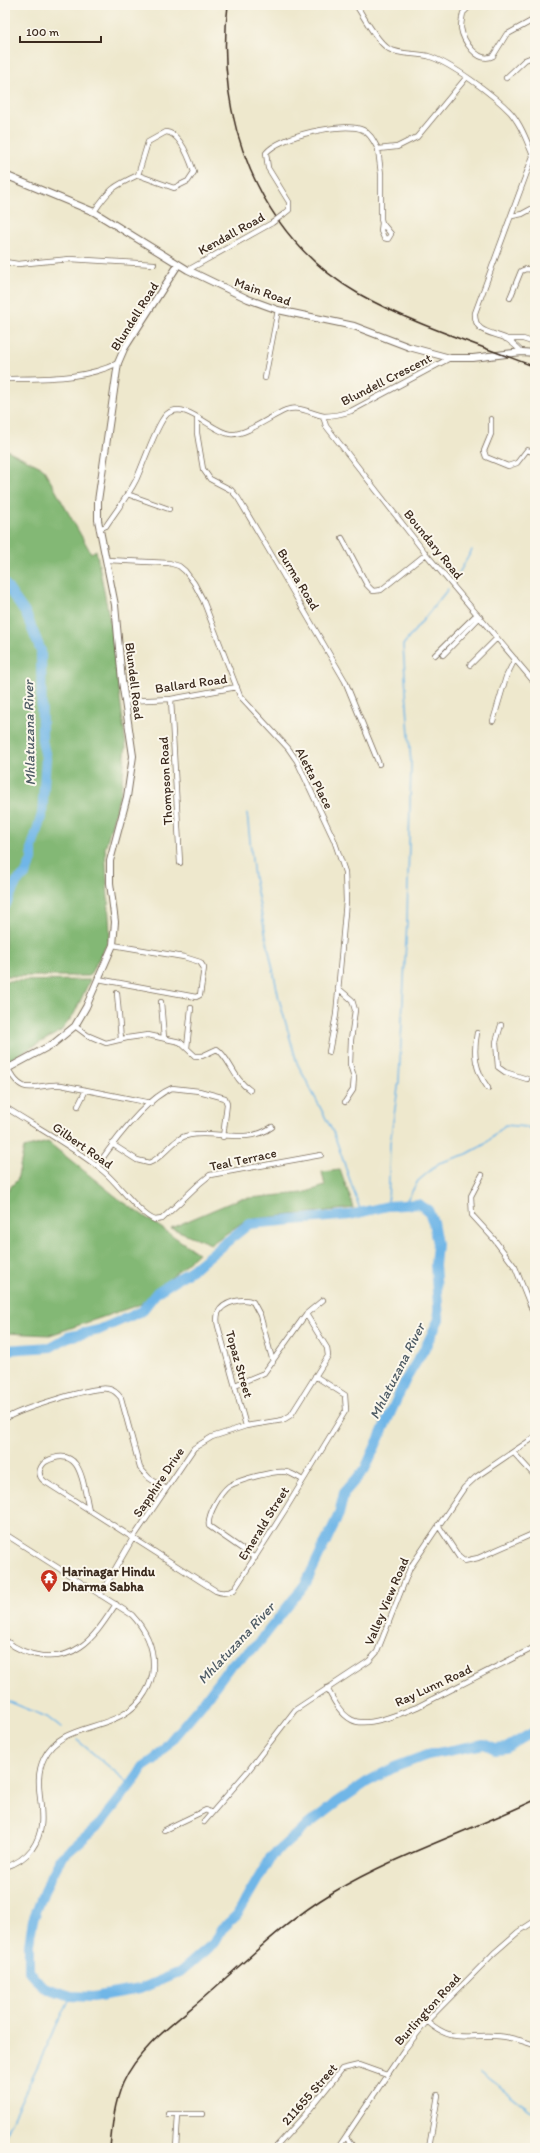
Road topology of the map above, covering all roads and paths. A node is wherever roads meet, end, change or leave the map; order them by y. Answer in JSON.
{"nodes":[{"id":1,"x":356,"y":5,"type":"edge"},
{"id":2,"x":471,"y":5,"type":"edge"},
{"id":3,"x":535,"y":19,"type":"edge"},
{"id":4,"x":535,"y":56,"type":"edge"},
{"id":5,"x":466,"y":78,"type":"junction"},
{"id":6,"x":506,"y":78,"type":"dead end"},
{"id":7,"x":378,"y":149,"type":"junction"},
{"id":8,"x":534,"y":154,"type":"edge"},
{"id":9,"x":5,"y":175,"type":"edge"},
{"id":10,"x":138,"y":175,"type":"junction"},
{"id":11,"x":535,"y":207,"type":"edge"},
{"id":12,"x":94,"y":212,"type":"junction"},
{"id":13,"x":512,"y":216,"type":"junction"},
{"id":14,"x":382,"y":223,"type":"dead end"},
{"id":15,"x":5,"y":262,"type":"edge"},
{"id":16,"x":154,"y":264,"type":"dead end"},
{"id":17,"x":178,"y":265,"type":"junction"},
{"id":18,"x":188,"y":270,"type":"junction"},
{"id":19,"x":535,"y":270,"type":"edge"},
{"id":20,"x":510,"y":298,"type":"dead end"},
{"id":21,"x":278,"y":310,"type":"junction"},
{"id":22,"x":506,"y":339,"type":"junction"},
{"id":23,"x":535,"y":343,"type":"edge"},
{"id":24,"x":522,"y":352,"type":"junction"},
{"id":25,"x":535,"y":353,"type":"edge"},
{"id":26,"x":450,"y":358,"type":"junction"},
{"id":27,"x":118,"y":363,"type":"junction"},
{"id":28,"x":265,"y":378,"type":"dead end"},
{"id":29,"x":5,"y":379,"type":"edge"},
{"id":30,"x":323,"y":416,"type":"junction"},
{"id":31,"x":197,"y":417,"type":"junction"},
{"id":32,"x":491,"y":419,"type":"dead end"},
{"id":33,"x":535,"y":453,"type":"edge"},
{"id":34,"x":127,"y":494,"type":"junction"},
{"id":35,"x":169,"y":509,"type":"dead end"},
{"id":36,"x":100,"y":529,"type":"junction"},
{"id":37,"x":342,"y":538,"type":"dead end"},
{"id":38,"x":426,"y":554,"type":"junction"},
{"id":39,"x":107,"y":560,"type":"junction"},
{"id":40,"x":478,"y":616,"type":"junction"},
{"id":41,"x":497,"y":638,"type":"junction"},
{"id":42,"x":435,"y":655,"type":"dead end"},
{"id":43,"x":443,"y":655,"type":"dead end"},
{"id":44,"x":515,"y":659,"type":"junction"},
{"id":45,"x":470,"y":665,"type":"dead end"},
{"id":46,"x":535,"y":683,"type":"edge"},
{"id":47,"x":237,"y":687,"type":"junction"},
{"id":48,"x":171,"y":699,"type":"junction"},
{"id":49,"x":125,"y":701,"type":"junction"},
{"id":50,"x":493,"y":721,"type":"dead end"},
{"id":51,"x":379,"y":764,"type":"dead end"},
{"id":52,"x":180,"y":863,"type":"dead end"},
{"id":53,"x":113,"y":945,"type":"junction"},
{"id":54,"x":98,"y":979,"type":"junction"},
{"id":55,"x":338,"y":988,"type":"junction"},
{"id":56,"x":117,"y":993,"type":"dead end"},
{"id":57,"x":161,"y":1002,"type":"dead end"},
{"id":58,"x":191,"y":1008,"type":"dead end"},
{"id":59,"x":75,"y":1026,"type":"junction"},
{"id":60,"x":501,"y":1026,"type":"dead end"},
{"id":61,"x":477,"y":1033,"type":"dead end"},
{"id":62,"x":164,"y":1038,"type":"junction"},
{"id":63,"x":121,"y":1039,"type":"junction"},
{"id":64,"x":187,"y":1048,"type":"junction"},
{"id":65,"x":328,"y":1052,"type":"dead end"},
{"id":66,"x":6,"y":1070,"type":"edge"},
{"id":67,"x":527,"y":1079,"type":"dead end"},
{"id":68,"x":488,"y":1088,"type":"dead end"},
{"id":69,"x":86,"y":1090,"type":"junction"},
{"id":70,"x":250,"y":1090,"type":"dead end"},
{"id":71,"x":345,"y":1102,"type":"dead end"},
{"id":72,"x":151,"y":1103,"type":"junction"},
{"id":73,"x":78,"y":1106,"type":"dead end"},
{"id":74,"x":5,"y":1107,"type":"edge"},
{"id":75,"x":272,"y":1127,"type":"dead end"},
{"id":76,"x":223,"y":1137,"type":"junction"},
{"id":77,"x":112,"y":1144,"type":"junction"},
{"id":78,"x":321,"y":1155,"type":"dead end"},
{"id":79,"x":97,"y":1166,"type":"junction"},
{"id":80,"x":482,"y":1175,"type":"dead end"},
{"id":81,"x":162,"y":1219,"type":"joint"},
{"id":82,"x":323,"y":1300,"type":"dead end"},
{"id":83,"x":306,"y":1314,"type":"junction"},
{"id":84,"x":535,"y":1317,"type":"edge"},
{"id":85,"x":273,"y":1362,"type":"junction"},
{"id":86,"x":315,"y":1376,"type":"junction"},
{"id":87,"x":235,"y":1385,"type":"junction"},
{"id":88,"x":5,"y":1419,"type":"edge"},
{"id":89,"x":246,"y":1426,"type":"junction"},
{"id":90,"x":535,"y":1437,"type":"edge"},
{"id":91,"x":513,"y":1452,"type":"junction"},
{"id":92,"x":535,"y":1476,"type":"edge"},
{"id":93,"x":302,"y":1480,"type":"junction"},
{"id":94,"x":166,"y":1489,"type":"junction"},
{"id":95,"x":89,"y":1510,"type":"junction"},
{"id":96,"x":438,"y":1525,"type":"junction"},
{"id":97,"x":535,"y":1533,"type":"edge"},
{"id":98,"x":5,"y":1534,"type":"edge"},
{"id":99,"x":133,"y":1538,"type":"junction"},
{"id":100,"x":255,"y":1558,"type":"junction"},
{"id":101,"x":100,"y":1595,"type":"junction"},
{"id":102,"x":116,"y":1604,"type":"junction"},
{"id":103,"x":5,"y":1640,"type":"edge"},
{"id":104,"x":535,"y":1647,"type":"edge"},
{"id":105,"x":327,"y":1688,"type":"junction"},
{"id":106,"x":211,"y":1813,"type":"junction"},
{"id":107,"x":204,"y":1822,"type":"dead end"},
{"id":108,"x":164,"y":1830,"type":"dead end"},
{"id":109,"x":5,"y":1867,"type":"edge"},
{"id":110,"x":535,"y":1921,"type":"edge"},
{"id":111,"x":427,"y":2021,"type":"junction"},
{"id":112,"x":535,"y":2045,"type":"edge"},
{"id":113,"x":386,"y":2075,"type":"junction"},
{"id":114,"x":438,"y":2095,"type":"dead end"},
{"id":115,"x":168,"y":2114,"type":"dead end"},
{"id":116,"x":178,"y":2114,"type":"junction"},
{"id":117,"x":203,"y":2114,"type":"dead end"},
{"id":118,"x":346,"y":2137,"type":"junction"},
{"id":119,"x":176,"y":2148,"type":"edge"},
{"id":120,"x":275,"y":2148,"type":"edge"},
{"id":121,"x":338,"y":2148,"type":"edge"},
{"id":122,"x":354,"y":2148,"type":"edge"},
{"id":123,"x":429,"y":2148,"type":"edge"}],
"edges":[{"from":1,"to":5,"type":"street"},
{"from":2,"to":3,"type":"street"},
{"from":4,"to":6,"type":"street"},
{"from":5,"to":7,"type":"street"},
{"from":5,"to":8,"type":"street"},
{"from":7,"to":14,"type":"street"},
{"from":7,"to":18,"type":"street","name":"Kendall Road","bridge":true},
{"from":8,"to":13,"type":"street"},
{"from":9,"to":12,"type":"street","name":"Main Road"},
{"from":10,"to":10,"type":"street"},
{"from":10,"to":12,"type":"street"},
{"from":11,"to":13,"type":"street"},
{"from":12,"to":17,"type":"street","name":"Main Road"},
{"from":13,"to":22,"type":"street"},
{"from":15,"to":16,"type":"street"},
{"from":17,"to":18,"type":"street","name":"Main Road"},
{"from":17,"to":27,"type":"street","name":"Blundell Road"},
{"from":18,"to":21,"type":"street","name":"Main Road"},
{"from":19,"to":20,"type":"street"},
{"from":21,"to":26,"type":"street","name":"Main Road"},
{"from":21,"to":28,"type":"street"},
{"from":22,"to":23,"type":"street"},
{"from":22,"to":24,"type":"street"},
{"from":24,"to":25,"type":"street","name":"Main Road"},
{"from":24,"to":26,"type":"street","name":"Main Road"},
{"from":26,"to":30,"type":"street","name":"Blundell Crescent"},
{"from":27,"to":29,"type":"street"},
{"from":27,"to":36,"type":"street","name":"Blundell Road"},
{"from":30,"to":31,"type":"street","name":"Blundell Crescent"},
{"from":30,"to":38,"type":"street","name":"Boundary Road"},
{"from":31,"to":34,"type":"street","name":"Blundell Crescent"},
{"from":31,"to":51,"type":"street","name":"Burma Road"},
{"from":32,"to":33,"type":"street"},
{"from":34,"to":35,"type":"street"},
{"from":34,"to":36,"type":"street","name":"Blundell Crescent"},
{"from":36,"to":39,"type":"street","name":"Blundell Road"},
{"from":37,"to":38,"type":"street"},
{"from":38,"to":40,"type":"street","name":"Boundary Road"},
{"from":39,"to":47,"type":"street","name":"Aletta Place"},
{"from":39,"to":49,"type":"street","name":"Blundell Road"},
{"from":40,"to":41,"type":"street","name":"Boundary Road"},
{"from":40,"to":42,"type":"street"},
{"from":40,"to":43,"type":"street"},
{"from":41,"to":44,"type":"street","name":"Boundary Road"},
{"from":41,"to":45,"type":"street"},
{"from":44,"to":46,"type":"street","name":"Boundary Road"},
{"from":44,"to":50,"type":"street"},
{"from":47,"to":48,"type":"street","name":"Ballard Road"},
{"from":47,"to":55,"type":"street","name":"Aletta Place"},
{"from":48,"to":49,"type":"street","name":"Ballard Road"},
{"from":48,"to":52,"type":"street","name":"Thompson Road"},
{"from":49,"to":53,"type":"street","name":"Blundell Road"},
{"from":53,"to":54,"type":"street","name":"Blundell Road"},
{"from":53,"to":54,"type":"street"},
{"from":54,"to":59,"type":"street","name":"Blundell Road"},
{"from":55,"to":65,"type":"street","name":"Aletta Place"},
{"from":55,"to":71,"type":"street"},
{"from":56,"to":63,"type":"street"},
{"from":57,"to":62,"type":"street"},
{"from":58,"to":64,"type":"street"},
{"from":59,"to":63,"type":"street"},
{"from":59,"to":66,"type":"street","name":"Blundell Road"},
{"from":60,"to":67,"type":"street"},
{"from":61,"to":68,"type":"street"},
{"from":62,"to":63,"type":"street"},
{"from":62,"to":64,"type":"street"},
{"from":64,"to":70,"type":"street"},
{"from":66,"to":69,"type":"street"},
{"from":69,"to":72,"type":"street"},
{"from":69,"to":73,"type":"street"},
{"from":72,"to":76,"type":"street"},
{"from":72,"to":77,"type":"street"},
{"from":74,"to":79,"type":"street","name":"Gilbert Road"},
{"from":75,"to":76,"type":"street"},
{"from":76,"to":77,"type":"street"},
{"from":77,"to":79,"type":"street"},
{"from":78,"to":81,"type":"street","name":"Teal Terrace"},
{"from":79,"to":81,"type":"street","name":"Gilbert Road"},
{"from":80,"to":84,"type":"street"},
{"from":82,"to":83,"type":"street"},
{"from":83,"to":85,"type":"street"},
{"from":83,"to":86,"type":"street","name":"Sapphire Drive"},
{"from":85,"to":87,"type":"street"},
{"from":85,"to":87,"type":"street","name":"Topaz Street"},
{"from":86,"to":89,"type":"street","name":"Sapphire Drive"},
{"from":86,"to":93,"type":"street","name":"Emerald Street"},
{"from":87,"to":89,"type":"street","name":"Topaz Street"},
{"from":88,"to":94,"type":"street"},
{"from":89,"to":94,"type":"street","name":"Sapphire Drive"},
{"from":90,"to":91,"type":"street","name":"Valley View Road"},
{"from":91,"to":92,"type":"street"},
{"from":91,"to":96,"type":"street","name":"Valley View Road"},
{"from":93,"to":100,"type":"street","name":"Emerald Street"},
{"from":93,"to":100,"type":"street"},
{"from":94,"to":99,"type":"street","name":"Sapphire Drive"},
{"from":95,"to":95,"type":"street","name":"Emerald Street"},
{"from":95,"to":99,"type":"street","name":"Emerald Street"},
{"from":96,"to":97,"type":"street"},
{"from":96,"to":105,"type":"street","name":"Valley View Road"},
{"from":98,"to":101,"type":"street"},
{"from":99,"to":100,"type":"street","name":"Emerald Street"},
{"from":99,"to":101,"type":"street","name":"Sapphire Drive"},
{"from":101,"to":102,"type":"street"},
{"from":102,"to":103,"type":"street"},
{"from":102,"to":109,"type":"street"},
{"from":104,"to":105,"type":"street","name":"Ray Lunn Road"},
{"from":105,"to":106,"type":"street","name":"Valley View Road"},
{"from":106,"to":107,"type":"street","name":"Valley View Road"},
{"from":106,"to":108,"type":"street"},
{"from":110,"to":111,"type":"street","name":"Burlington Road"},
{"from":111,"to":112,"type":"street"},
{"from":111,"to":113,"type":"street","name":"Burlington Road"},
{"from":113,"to":118,"type":"street","name":"Burlington Road"},
{"from":113,"to":120,"type":"street","name":"211655 Street"},
{"from":114,"to":123,"type":"street"},
{"from":115,"to":116,"type":"street"},
{"from":116,"to":117,"type":"street"},
{"from":116,"to":119,"type":"street"},
{"from":118,"to":121,"type":"street","name":"Burlington Road"},
{"from":118,"to":122,"type":"street"}]}
